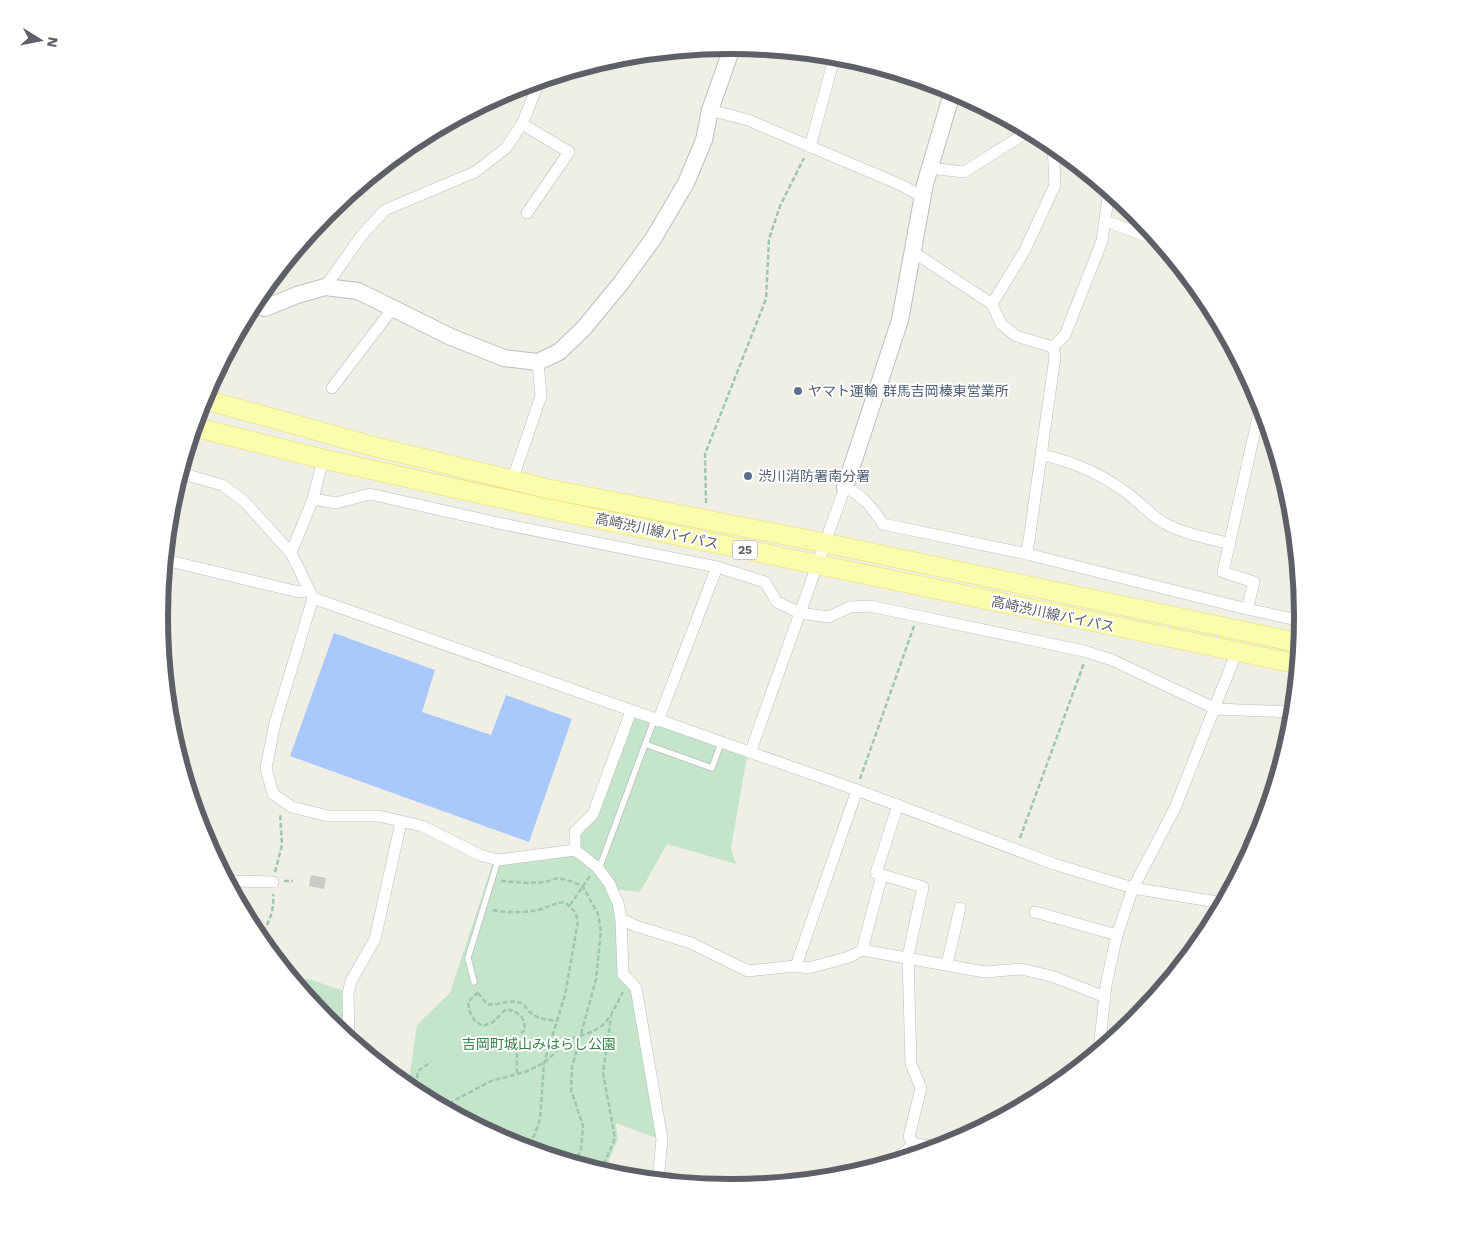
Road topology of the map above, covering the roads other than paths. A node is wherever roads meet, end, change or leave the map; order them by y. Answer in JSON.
{"nodes":[{"id":1,"x":730,"y":54,"type":"edge"},
{"id":2,"x":833,"y":64,"type":"edge"},
{"id":3,"x":536,"y":89,"type":"edge"},
{"id":4,"x":949,"y":99,"type":"edge"},
{"id":5,"x":710,"y":110,"type":"junction"},
{"id":6,"x":522,"y":124,"type":"junction"},
{"id":7,"x":1022,"y":135,"type":"edge"},
{"id":8,"x":810,"y":147,"type":"junction"},
{"id":9,"x":1054,"y":156,"type":"edge"},
{"id":10,"x":929,"y":168,"type":"junction"},
{"id":11,"x":923,"y":197,"type":"junction"},
{"id":12,"x":1108,"y":199,"type":"edge"},
{"id":13,"x":527,"y":213,"type":"dead end"},
{"id":14,"x":1106,"y":221,"type":"junction"},
{"id":15,"x":1145,"y":236,"type":"edge"},
{"id":16,"x":913,"y":252,"type":"junction"},
{"id":17,"x":326,"y":287,"type":"junction"},
{"id":18,"x":992,"y":304,"type":"junction"},
{"id":19,"x":261,"y":307,"type":"edge"},
{"id":20,"x":393,"y":308,"type":"junction"},
{"id":21,"x":1053,"y":347,"type":"junction"},
{"id":22,"x":538,"y":362,"type":"junction"},
{"id":23,"x":332,"y":388,"type":"dead end"},
{"id":24,"x":211,"y":401,"type":"edge"},
{"id":25,"x":1258,"y":419,"type":"edge"},
{"id":26,"x":201,"y":429,"type":"edge"},
{"id":27,"x":1043,"y":455,"type":"junction"},
{"id":28,"x":323,"y":459,"type":"junction"},
{"id":29,"x":186,"y":476,"type":"edge"},
{"id":30,"x":512,"y":480,"type":"junction"},
{"id":31,"x":845,"y":487,"type":"junction"},
{"id":32,"x":313,"y":499,"type":"junction"},
{"id":33,"x":825,"y":543,"type":"junction"},
{"id":34,"x":1230,"y":544,"type":"junction"},
{"id":35,"x":291,"y":553,"type":"junction"},
{"id":36,"x":1027,"y":554,"type":"junction"},
{"id":37,"x":171,"y":561,"type":"edge"},
{"id":38,"x":817,"y":566,"type":"junction"},
{"id":39,"x":716,"y":567,"type":"junction"},
{"id":40,"x":311,"y":594,"type":"junction"},
{"id":41,"x":1247,"y":609,"type":"junction"},
{"id":42,"x":800,"y":612,"type":"junction"},
{"id":43,"x":1294,"y":619,"type":"edge"},
{"id":44,"x":1293,"y":642,"type":"edge"},
{"id":45,"x":1237,"y":651,"type":"junction"},
{"id":46,"x":1292,"y":663,"type":"edge"},
{"id":47,"x":1216,"y":708,"type":"junction"},
{"id":48,"x":631,"y":712,"type":"junction"},
{"id":49,"x":1285,"y":712,"type":"edge"},
{"id":50,"x":656,"y":720,"type":"junction"},
{"id":51,"x":721,"y":743,"type":"junction"},
{"id":52,"x":645,"y":744,"type":"junction"},
{"id":53,"x":750,"y":753,"type":"junction"},
{"id":54,"x":857,"y":790,"type":"junction"},
{"id":55,"x":898,"y":805,"type":"junction"},
{"id":56,"x":401,"y":822,"type":"junction"},
{"id":57,"x":574,"y":850,"type":"junction"},
{"id":58,"x":498,"y":860,"type":"junction"},
{"id":59,"x":598,"y":868,"type":"junction"},
{"id":60,"x":882,"y":875,"type":"junction"},
{"id":61,"x":235,"y":882,"type":"edge"},
{"id":62,"x":273,"y":882,"type":"road end"},
{"id":63,"x":1133,"y":888,"type":"junction"},
{"id":64,"x":1216,"y":902,"type":"edge"},
{"id":65,"x":960,"y":908,"type":"dead end"},
{"id":66,"x":1035,"y":912,"type":"dead end"},
{"id":67,"x":621,"y":919,"type":"junction"},
{"id":68,"x":1117,"y":936,"type":"junction"},
{"id":69,"x":862,"y":950,"type":"junction"},
{"id":70,"x":908,"y":956,"type":"junction"},
{"id":71,"x":947,"y":964,"type":"junction"},
{"id":72,"x":796,"y":966,"type":"junction"},
{"id":73,"x":474,"y":982,"type":"road end"},
{"id":74,"x":1105,"y":997,"type":"junction"},
{"id":75,"x":349,"y":1029,"type":"edge"},
{"id":76,"x":1099,"y":1042,"type":"edge"},
{"id":77,"x":914,"y":1144,"type":"junction"},
{"id":78,"x":923,"y":1145,"type":"edge"},
{"id":79,"x":905,"y":1151,"type":"edge"},
{"id":80,"x":659,"y":1174,"type":"edge"}],
"edges":[{"from":1,"to":5,"type":"street"},
{"from":2,"to":8,"type":"street"},
{"from":3,"to":6,"type":"street"},
{"from":4,"to":10,"type":"street"},
{"from":5,"to":8,"type":"street"},
{"from":5,"to":22,"type":"street"},
{"from":6,"to":13,"type":"street"},
{"from":6,"to":17,"type":"street"},
{"from":7,"to":10,"type":"street"},
{"from":8,"to":11,"type":"street"},
{"from":9,"to":18,"type":"street"},
{"from":10,"to":11,"type":"street"},
{"from":11,"to":16,"type":"street"},
{"from":12,"to":14,"type":"street"},
{"from":14,"to":15,"type":"street"},
{"from":14,"to":21,"type":"street"},
{"from":16,"to":18,"type":"street"},
{"from":16,"to":31,"type":"street"},
{"from":17,"to":19,"type":"street"},
{"from":17,"to":20,"type":"street"},
{"from":18,"to":21,"type":"street"},
{"from":20,"to":22,"type":"street"},
{"from":20,"to":23,"type":"street"},
{"from":21,"to":27,"type":"street"},
{"from":22,"to":30,"type":"street"},
{"from":24,"to":30,"type":"main road","name":"高崎渋川線バイパス","number":"25"},
{"from":25,"to":34,"type":"street"},
{"from":26,"to":28,"type":"main road","name":"高崎渋川線バイパス","number":"25"},
{"from":27,"to":34,"type":"street"},
{"from":27,"to":36,"type":"street"},
{"from":28,"to":32,"type":"street"},
{"from":28,"to":38,"type":"main road","name":"高崎渋川線バイパス","number":"25"},
{"from":29,"to":35,"type":"street"},
{"from":30,"to":33,"type":"main road","name":"高崎渋川線バイパス","number":"25"},
{"from":31,"to":33,"type":"street"},
{"from":31,"to":36,"type":"street"},
{"from":32,"to":35,"type":"street"},
{"from":32,"to":39,"type":"street"},
{"from":33,"to":38,"type":"street"},
{"from":33,"to":44,"type":"main road","name":"高崎渋川線バイパス","number":"25"},
{"from":34,"to":41,"type":"street"},
{"from":35,"to":40,"type":"street"},
{"from":36,"to":41,"type":"street"},
{"from":37,"to":40,"type":"street"},
{"from":38,"to":42,"type":"street"},
{"from":38,"to":45,"type":"main road","name":"高崎渋川線バイパス","number":"25"},
{"from":39,"to":42,"type":"street"},
{"from":39,"to":50,"type":"street"},
{"from":40,"to":48,"type":"street"},
{"from":40,"to":56,"type":"street"},
{"from":41,"to":43,"type":"street"},
{"from":42,"to":47,"type":"street"},
{"from":42,"to":53,"type":"street"},
{"from":45,"to":46,"type":"main road","name":"高崎渋川線バイパス","number":"25"},
{"from":45,"to":47,"type":"street"},
{"from":47,"to":49,"type":"street"},
{"from":47,"to":63,"type":"street"},
{"from":48,"to":50,"type":"street"},
{"from":48,"to":57,"type":"street"},
{"from":50,"to":51,"type":"street"},
{"from":50,"to":52,"type":"lane"},
{"from":51,"to":52,"type":"lane"},
{"from":51,"to":53,"type":"street"},
{"from":52,"to":59,"type":"lane"},
{"from":53,"to":54,"type":"street"},
{"from":54,"to":55,"type":"street"},
{"from":54,"to":72,"type":"street"},
{"from":55,"to":60,"type":"street"},
{"from":55,"to":63,"type":"street"},
{"from":56,"to":58,"type":"street"},
{"from":56,"to":75,"type":"street"},
{"from":57,"to":58,"type":"street"},
{"from":57,"to":59,"type":"street"},
{"from":58,"to":73,"type":"lane"},
{"from":59,"to":67,"type":"street"},
{"from":60,"to":69,"type":"street"},
{"from":60,"to":70,"type":"street"},
{"from":61,"to":62,"type":"street"},
{"from":63,"to":64,"type":"street"},
{"from":63,"to":68,"type":"street"},
{"from":65,"to":71,"type":"street"},
{"from":66,"to":68,"type":"street"},
{"from":67,"to":72,"type":"street"},
{"from":67,"to":80,"type":"street"},
{"from":68,"to":74,"type":"street"},
{"from":69,"to":70,"type":"street"},
{"from":69,"to":72,"type":"street"},
{"from":70,"to":71,"type":"street"},
{"from":70,"to":77,"type":"street"},
{"from":71,"to":74,"type":"street"},
{"from":74,"to":76,"type":"street"},
{"from":77,"to":78,"type":"street"},
{"from":77,"to":79,"type":"street"}]}
